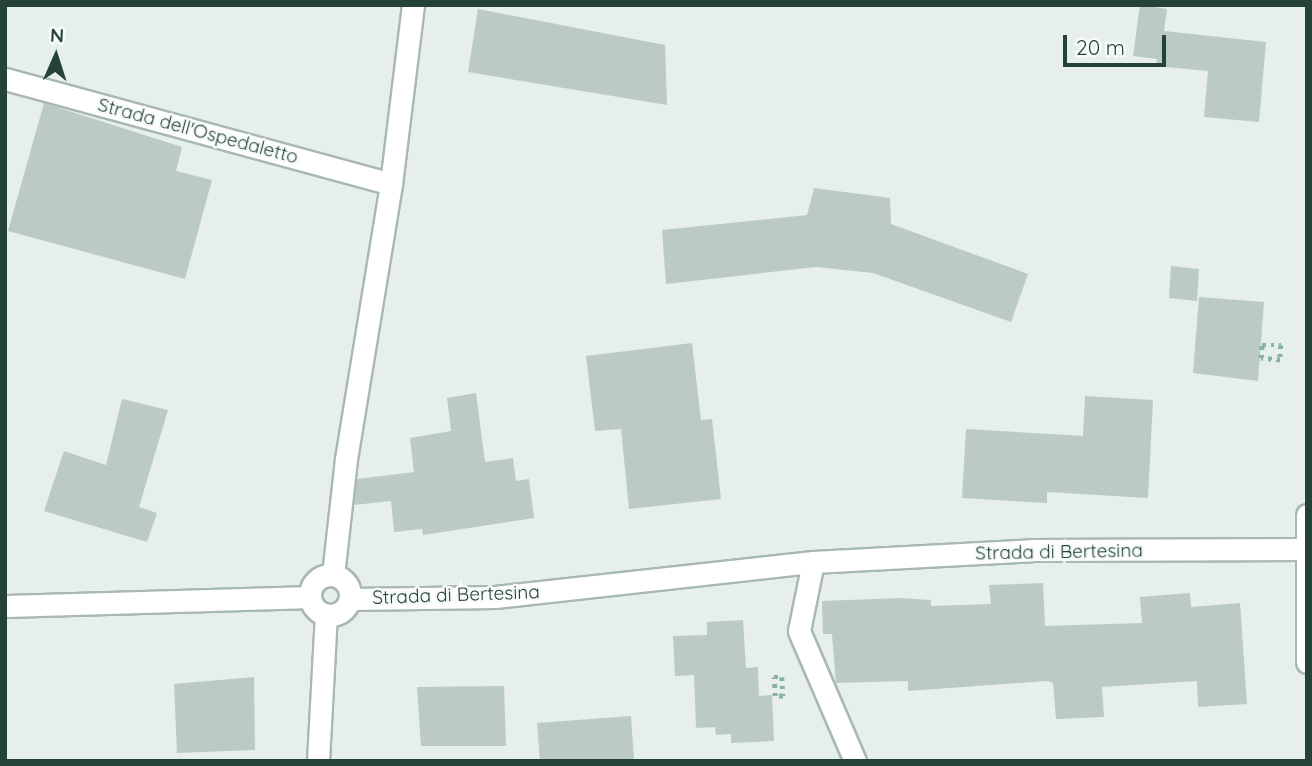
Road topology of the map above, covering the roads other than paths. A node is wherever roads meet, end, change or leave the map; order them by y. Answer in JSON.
{"nodes":[{"id":1,"x":413,"y":5,"type":"edge"},
{"id":2,"x":5,"y":79,"type":"edge"},
{"id":3,"x":391,"y":184,"type":"junction"},
{"id":4,"x":1307,"y":515,"type":"edge"},
{"id":5,"x":1306,"y":549,"type":"edge"},
{"id":6,"x":813,"y":562,"type":"junction"},
{"id":7,"x":333,"y":575,"type":"junction"},
{"id":8,"x":310,"y":597,"type":"junction"},
{"id":9,"x":350,"y":598,"type":"junction"},
{"id":10,"x":5,"y":606,"type":"edge"},
{"id":11,"x":326,"y":615,"type":"junction"},
{"id":12,"x":1307,"y":662,"type":"edge"},
{"id":13,"x":318,"y":761,"type":"edge"},
{"id":14,"x":855,"y":761,"type":"edge"}],
"edges":[{"from":1,"to":3,"type":"street"},
{"from":2,"to":3,"type":"street","name":"Strada dell'Ospedaletto"},
{"from":3,"to":7,"type":"street"},
{"from":4,"to":5,"type":"street"},
{"from":5,"to":6,"type":"street","name":"Strada di Bertesina"},
{"from":5,"to":12,"type":"street"},
{"from":6,"to":9,"type":"street","name":"Strada di Bertesina"},
{"from":6,"to":14,"type":"street"},
{"from":7,"to":8,"type":"street"},
{"from":7,"to":9,"type":"street"},
{"from":8,"to":10,"type":"street"},
{"from":8,"to":11,"type":"street"},
{"from":9,"to":11,"type":"street"},
{"from":11,"to":13,"type":"street"}]}
